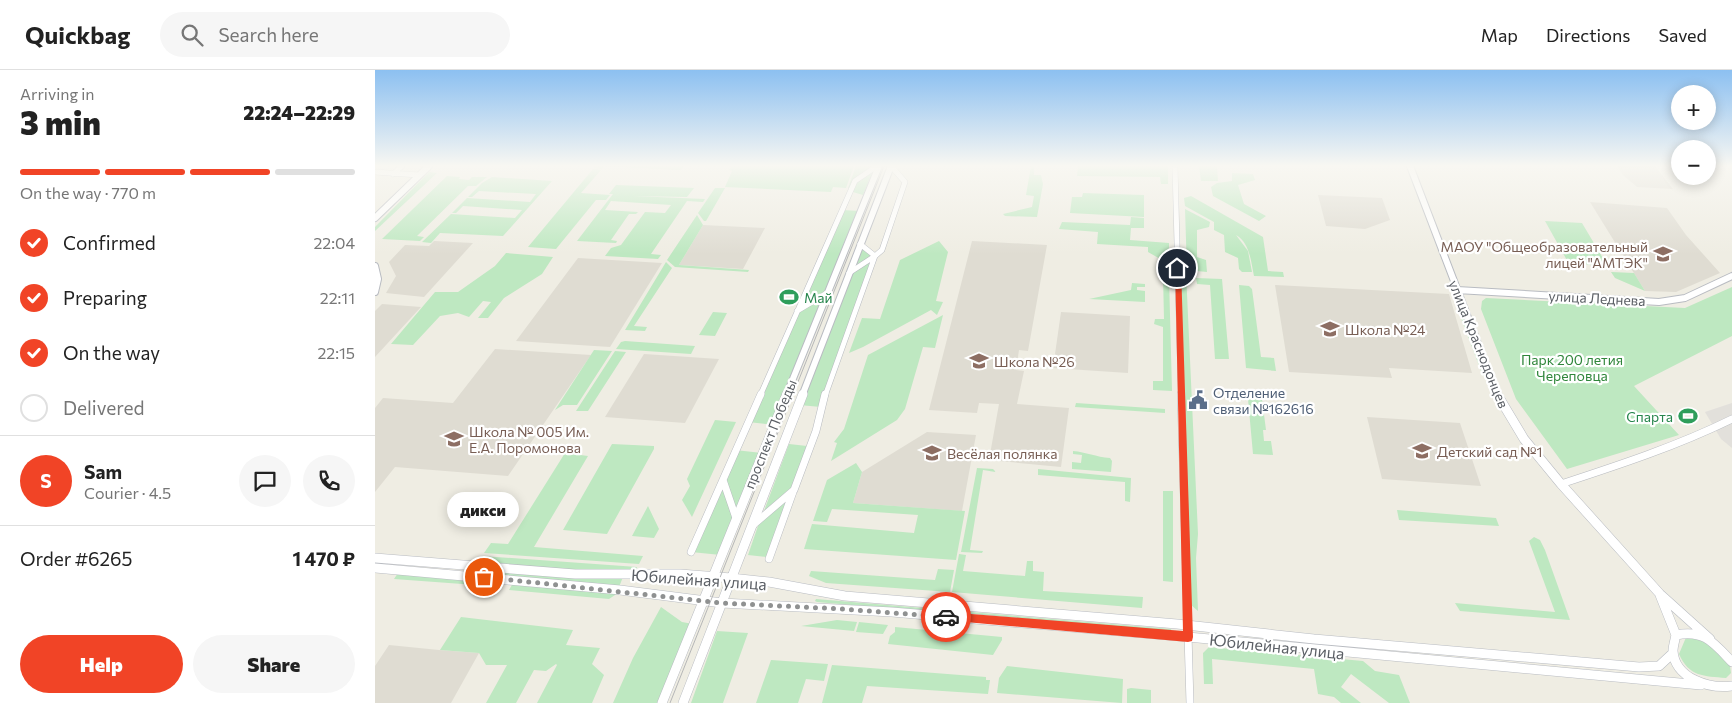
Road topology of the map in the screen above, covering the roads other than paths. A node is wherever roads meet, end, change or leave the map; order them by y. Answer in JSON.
{"nodes":[{"id":1,"x":398,"y":196,"type":"edge"},
{"id":2,"x":848,"y":196,"type":"edge"},
{"id":3,"x":866,"y":196,"type":"edge"},
{"id":4,"x":879,"y":196,"type":"edge"},
{"id":5,"x":900,"y":196,"type":"edge"},
{"id":6,"x":1176,"y":196,"type":"edge"},
{"id":7,"x":1421,"y":196,"type":"edge"},
{"id":8,"x":375,"y":218,"type":"edge"},
{"id":9,"x":860,"y":244,"type":"junction"},
{"id":10,"x":875,"y":256,"type":"junction"},
{"id":11,"x":375,"y":266,"type":"edge"},
{"id":12,"x":848,"y":274,"type":"junction"},
{"id":13,"x":1732,"y":276,"type":"edge"},
{"id":14,"x":1457,"y":290,"type":"junction"},
{"id":15,"x":375,"y":292,"type":"edge"},
{"id":16,"x":827,"y":293,"type":"junction"},
{"id":17,"x":796,"y":312,"type":"junction"},
{"id":18,"x":1732,"y":419,"type":"edge"},
{"id":19,"x":723,"y":480,"type":"junction"},
{"id":20,"x":1561,"y":484,"type":"junction"},
{"id":21,"x":794,"y":490,"type":"junction"},
{"id":22,"x":736,"y":518,"type":"junction"},
{"id":23,"x":751,"y":527,"type":"junction"},
{"id":24,"x":691,"y":552,"type":"dead end"},
{"id":25,"x":375,"y":558,"type":"edge"},
{"id":26,"x":769,"y":559,"type":"dead end"},
{"id":27,"x":375,"y":568,"type":"edge"},
{"id":28,"x":490,"y":568,"type":"junction"},
{"id":29,"x":628,"y":574,"type":"junction"},
{"id":30,"x":712,"y":576,"type":"junction"},
{"id":31,"x":484,"y":577,"type":"junction"},
{"id":32,"x":731,"y":578,"type":"junction"},
{"id":33,"x":621,"y":590,"type":"junction"},
{"id":34,"x":813,"y":591,"type":"junction"},
{"id":35,"x":1659,"y":594,"type":"junction"},
{"id":36,"x":702,"y":601,"type":"junction"},
{"id":37,"x":722,"y":603,"type":"junction"},
{"id":38,"x":808,"y":607,"type":"junction"},
{"id":39,"x":1188,"y":625,"type":"junction"},
{"id":40,"x":1676,"y":635,"type":"junction"},
{"id":41,"x":1188,"y":637,"type":"junction"},
{"id":42,"x":1710,"y":639,"type":"junction"},
{"id":43,"x":1363,"y":643,"type":"junction"},
{"id":44,"x":1673,"y":653,"type":"junction"},
{"id":45,"x":1365,"y":654,"type":"junction"},
{"id":46,"x":1544,"y":659,"type":"junction"},
{"id":47,"x":1732,"y":662,"type":"edge"},
{"id":48,"x":1548,"y":671,"type":"junction"},
{"id":49,"x":1701,"y":685,"type":"junction"},
{"id":50,"x":669,"y":686,"type":"junction"},
{"id":51,"x":1732,"y":686,"type":"edge"},
{"id":52,"x":1719,"y":689,"type":"junction"},
{"id":53,"x":1732,"y":692,"type":"edge"},
{"id":54,"x":684,"y":702,"type":"edge"},
{"id":55,"x":656,"y":703,"type":"edge"},
{"id":56,"x":662,"y":703,"type":"edge"},
{"id":57,"x":1190,"y":703,"type":"edge"}],
"edges":[{"from":1,"to":8,"type":"street"},
{"from":2,"to":17,"type":"street"},
{"from":3,"to":16,"type":"street","name":"проспект Победы"},
{"from":4,"to":9,"type":"street","name":"проспект Победы"},
{"from":5,"to":10,"type":"street"},
{"from":6,"to":39,"type":"street"},
{"from":7,"to":14,"type":"street","name":"улица Краснодонцев"},
{"from":9,"to":10,"type":"street"},
{"from":9,"to":12,"type":"street","name":"проспект Победы"},
{"from":10,"to":12,"type":"street"},
{"from":10,"to":21,"type":"street"},
{"from":11,"to":15,"type":"street"},
{"from":12,"to":23,"type":"street","name":"проспект Победы"},
{"from":13,"to":14,"type":"street","name":"улица Леднева"},
{"from":14,"to":20,"type":"street","name":"улица Краснодонцев"},
{"from":16,"to":17,"type":"street"},
{"from":16,"to":22,"type":"street","name":"проспект Победы"},
{"from":17,"to":19,"type":"street"},
{"from":18,"to":20,"type":"street"},
{"from":19,"to":22,"type":"street"},
{"from":19,"to":24,"type":"street"},
{"from":20,"to":35,"type":"street","name":"улица Краснодонцев"},
{"from":21,"to":23,"type":"street"},
{"from":21,"to":26,"type":"street"},
{"from":22,"to":30,"type":"street","name":"проспект Победы"},
{"from":23,"to":32,"type":"street","name":"проспект Победы"},
{"from":25,"to":28,"type":"street","name":"Юбилейная улица"},
{"from":27,"to":31,"type":"street","name":"Юбилейная улица"},
{"from":28,"to":29,"type":"street","name":"Юбилейная улица"},
{"from":28,"to":31,"type":"street"},
{"from":29,"to":30,"type":"street","name":"Юбилейная улица"},
{"from":29,"to":33,"type":"street"},
{"from":30,"to":32,"type":"street","name":"Юбилейная улица"},
{"from":30,"to":36,"type":"street","name":"проспект Победы"},
{"from":31,"to":33,"type":"street","name":"Юбилейная улица"},
{"from":32,"to":34,"type":"street","name":"Юбилейная улица"},
{"from":32,"to":37,"type":"street","name":"проспект Победы"},
{"from":33,"to":36,"type":"street","name":"Юбилейная улица"},
{"from":34,"to":38,"type":"street"},
{"from":34,"to":39,"type":"street","name":"Юбилейная улица"},
{"from":35,"to":40,"type":"street","name":"улица Краснодонцев"},
{"from":35,"to":42,"type":"street","name":"улица Краснодонцев"},
{"from":36,"to":37,"type":"street","name":"Юбилейная улица"},
{"from":36,"to":50,"type":"street","name":"проспект Победы"},
{"from":37,"to":38,"type":"street","name":"Юбилейная улица"},
{"from":37,"to":54,"type":"street","name":"проспект Победы"},
{"from":38,"to":41,"type":"street","name":"Юбилейная улица"},
{"from":39,"to":41,"type":"street"},
{"from":39,"to":43,"type":"street","name":"Юбилейная улица"},
{"from":40,"to":42,"type":"street"},
{"from":40,"to":44,"type":"street"},
{"from":41,"to":45,"type":"street","name":"Юбилейная улица"},
{"from":41,"to":57,"type":"street"},
{"from":42,"to":47,"type":"street","name":"улица Краснодонцев"},
{"from":43,"to":45,"type":"street"},
{"from":43,"to":46,"type":"street","name":"Юбилейная улица"},
{"from":44,"to":46,"type":"street","name":"Юбилейная улица"},
{"from":44,"to":49,"type":"street"},
{"from":45,"to":48,"type":"street","name":"Юбилейная улица"},
{"from":46,"to":48,"type":"street"},
{"from":48,"to":49,"type":"street","name":"Юбилейная улица"},
{"from":49,"to":52,"type":"street","name":"Юбилейная улица"},
{"from":50,"to":55,"type":"street"},
{"from":50,"to":56,"type":"street","name":"проспект Победы"},
{"from":51,"to":52,"type":"street"},
{"from":52,"to":53,"type":"street"}]}
